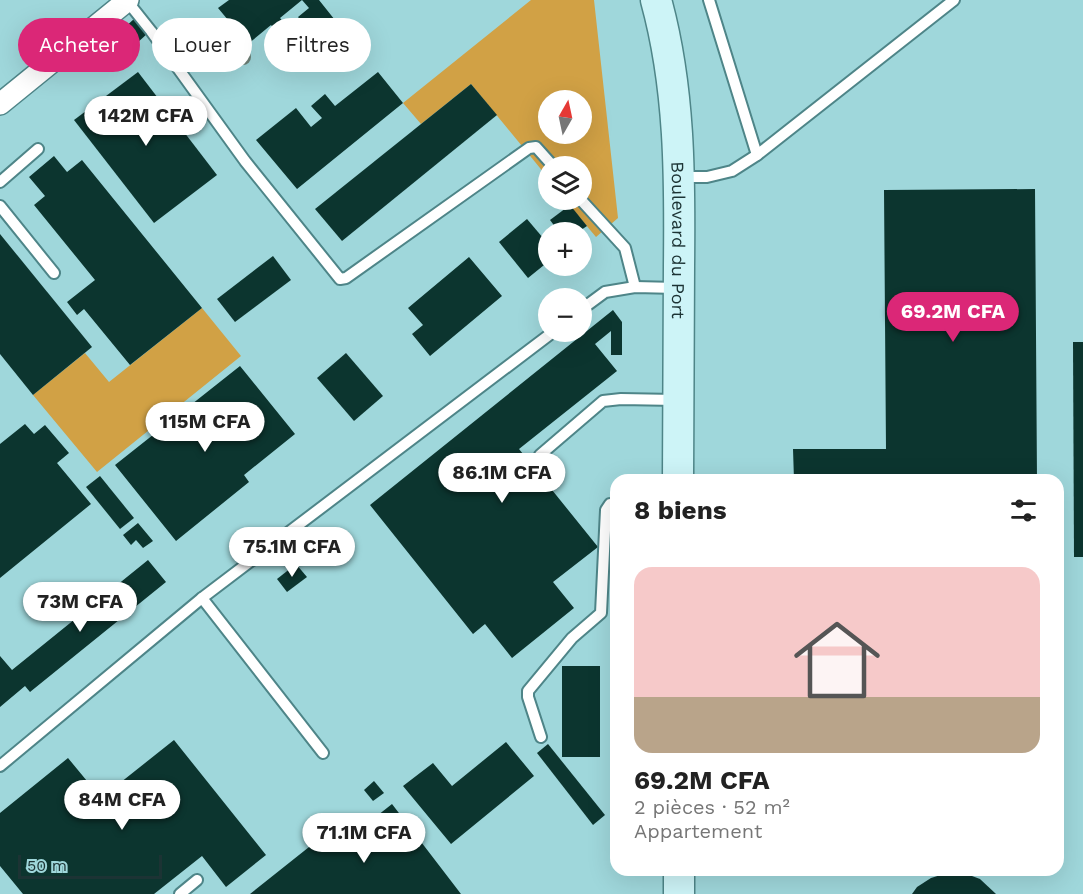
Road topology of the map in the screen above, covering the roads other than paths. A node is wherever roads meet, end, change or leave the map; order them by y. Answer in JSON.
{"nodes":[{"id":1,"x":656,"y":0,"type":"edge"},
{"id":2,"x":709,"y":0,"type":"edge"},
{"id":3,"x":954,"y":0,"type":"edge"},
{"id":4,"x":127,"y":1,"type":"edge"},
{"id":5,"x":0,"y":103,"type":"edge"},
{"id":6,"x":38,"y":149,"type":"dead end"},
{"id":7,"x":757,"y":155,"type":"junction"},
{"id":8,"x":544,"y":156,"type":"edge"},
{"id":9,"x":680,"y":177,"type":"junction"},
{"id":10,"x":0,"y":182,"type":"edge"},
{"id":11,"x":0,"y":206,"type":"edge"},
{"id":12,"x":590,"y":210,"type":"edge"},
{"id":13,"x":54,"y":273,"type":"dead end"},
{"id":14,"x":635,"y":287,"type":"junction"},
{"id":15,"x":679,"y":288,"type":"junction"},
{"id":16,"x":592,"y":302,"type":"edge"},
{"id":17,"x":540,"y":342,"type":"edge"},
{"id":18,"x":678,"y":400,"type":"junction"},
{"id":19,"x":540,"y":455,"type":"dead end"},
{"id":20,"x":678,"y":474,"type":"edge"},
{"id":21,"x":610,"y":505,"type":"edge"},
{"id":22,"x":202,"y":598,"type":"junction"},
{"id":23,"x":541,"y":737,"type":"dead end"},
{"id":24,"x":323,"y":753,"type":"dead end"},
{"id":25,"x":0,"y":765,"type":"edge"},
{"id":26,"x":679,"y":876,"type":"edge"},
{"id":27,"x":197,"y":880,"type":"dead end"},
{"id":28,"x":180,"y":894,"type":"edge"},
{"id":29,"x":679,"y":894,"type":"edge"}],
"edges":[{"from":1,"to":9,"type":"main road","name":"Boulevard du Port"},
{"from":2,"to":7,"type":"lane"},
{"from":3,"to":7,"type":"lane"},
{"from":4,"to":5,"type":"street"},
{"from":4,"to":8,"type":"lane"},
{"from":6,"to":10,"type":"lane"},
{"from":7,"to":9,"type":"lane"},
{"from":9,"to":15,"type":"main road","name":"Boulevard du Port"},
{"from":11,"to":13,"type":"lane"},
{"from":12,"to":14,"type":"lane"},
{"from":14,"to":15,"type":"lane"},
{"from":14,"to":16,"type":"lane"},
{"from":15,"to":18,"type":"main road","name":"Boulevard du Port"},
{"from":17,"to":22,"type":"lane"},
{"from":18,"to":19,"type":"lane"},
{"from":18,"to":20,"type":"main road","name":"Boulevard du Port"},
{"from":21,"to":23,"type":"lane"},
{"from":22,"to":24,"type":"lane"},
{"from":22,"to":25,"type":"lane"},
{"from":26,"to":29,"type":"main road"},
{"from":27,"to":28,"type":"lane"}]}
